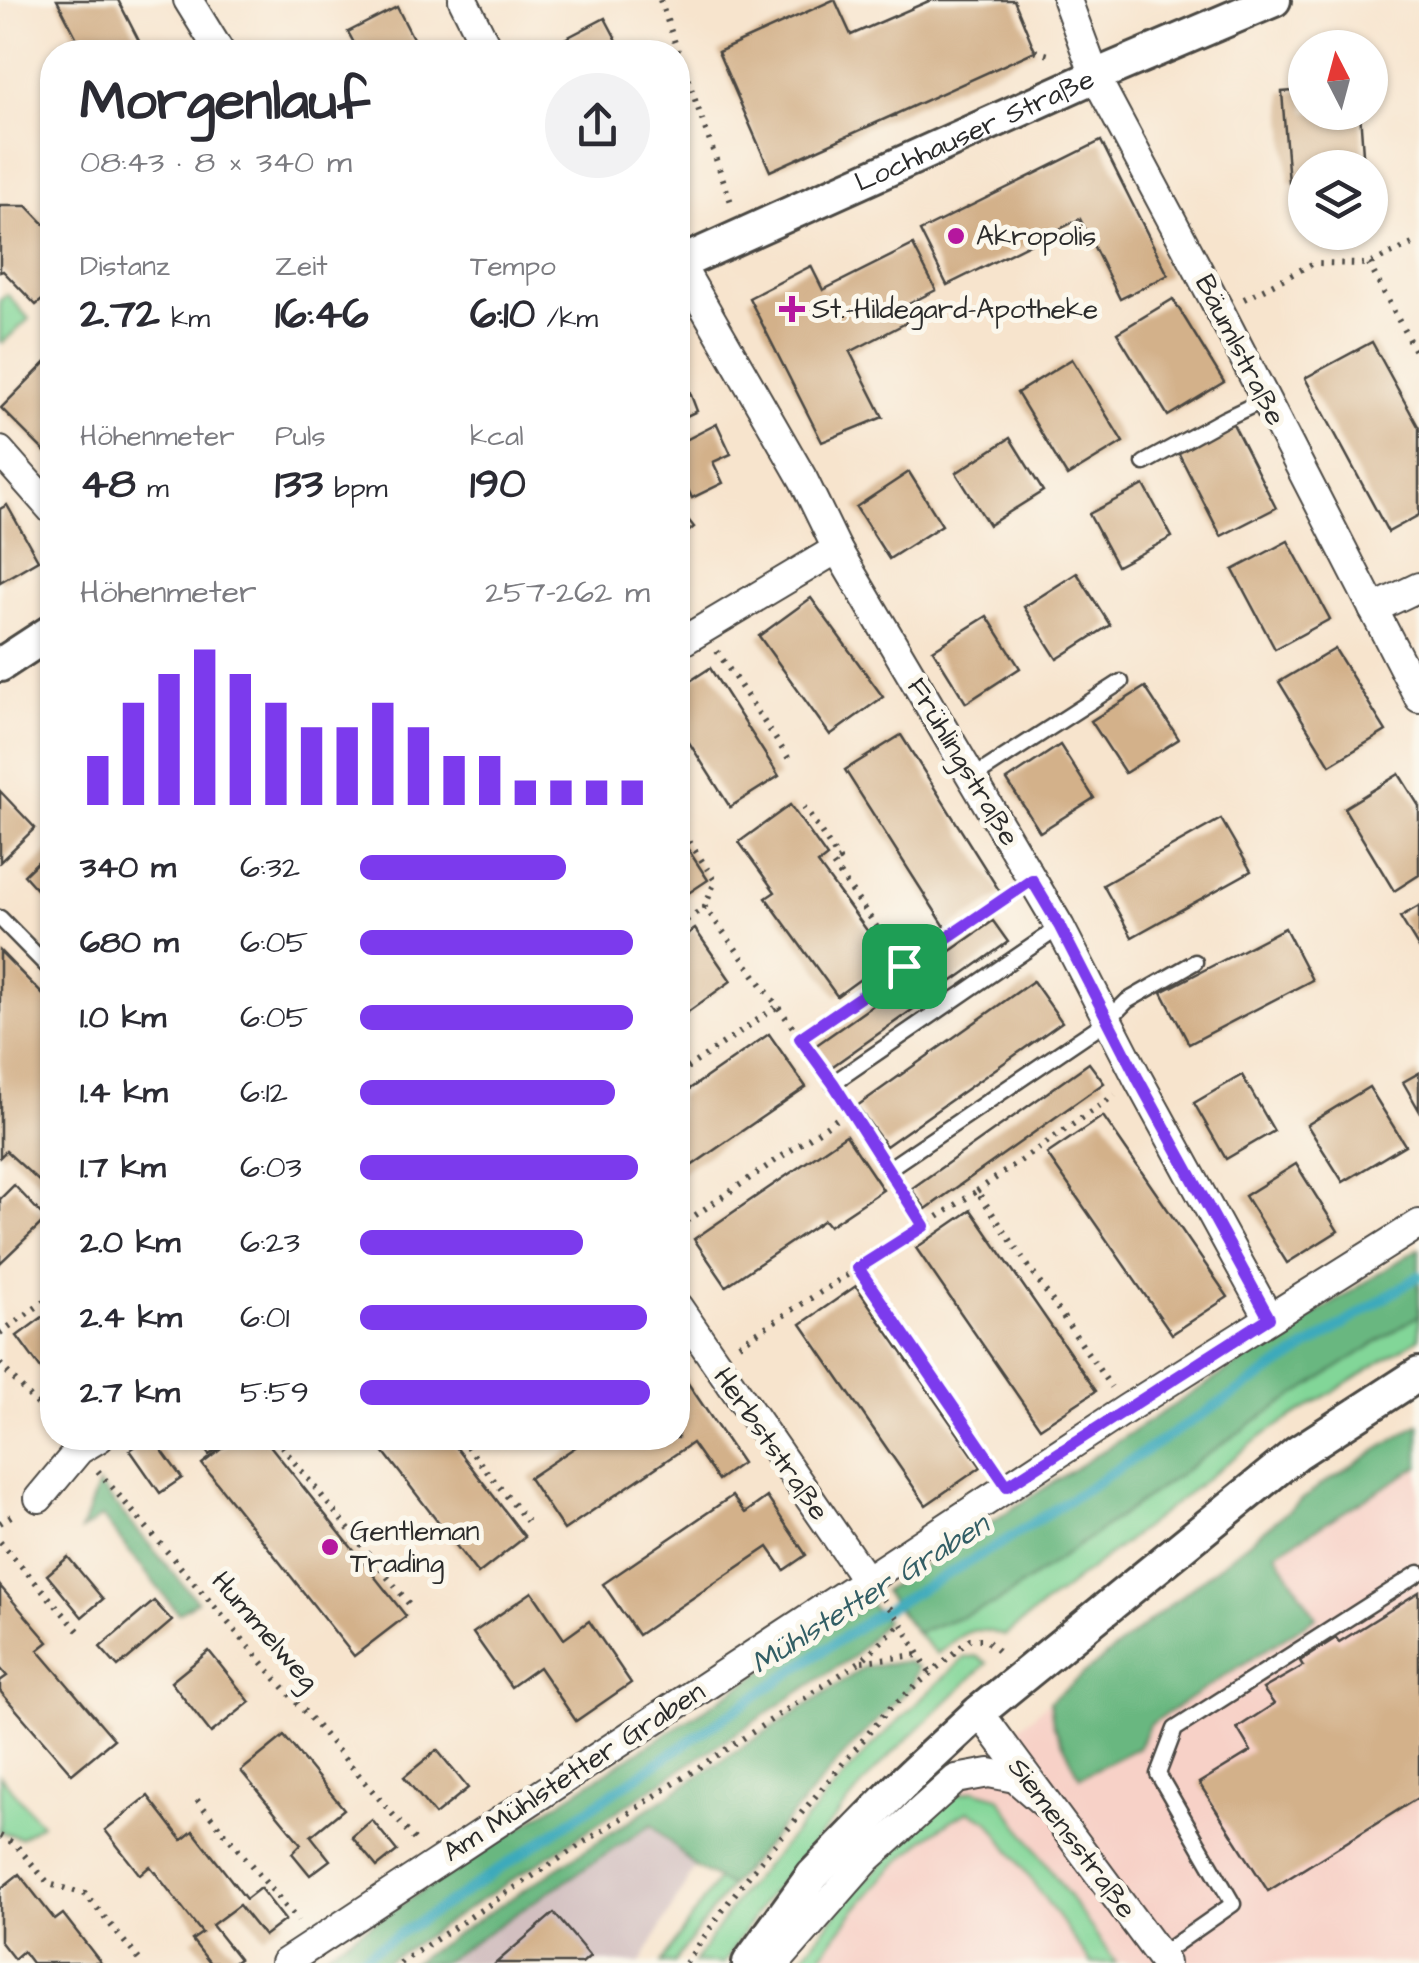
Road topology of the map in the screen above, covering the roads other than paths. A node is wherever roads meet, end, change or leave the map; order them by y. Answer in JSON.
{"nodes":[{"id":1,"x":188,"y":0,"type":"edge"},
{"id":2,"x":463,"y":0,"type":"edge"},
{"id":3,"x":1067,"y":0,"type":"edge"},
{"id":4,"x":1274,"y":0,"type":"edge"},
{"id":5,"x":213,"y":40,"type":"edge"},
{"id":6,"x":482,"y":40,"type":"edge"},
{"id":7,"x":1095,"y":76,"type":"junction"},
{"id":8,"x":690,"y":259,"type":"edge"},
{"id":9,"x":690,"y":285,"type":"edge"},
{"id":10,"x":1266,"y":400,"type":"junction"},
{"id":11,"x":0,"y":451,"type":"edge"},
{"id":12,"x":1144,"y":463,"type":"dead end"},
{"id":13,"x":40,"y":496,"type":"edge"},
{"id":14,"x":837,"y":549,"type":"junction"},
{"id":15,"x":1419,"y":588,"type":"edge"},
{"id":16,"x":1373,"y":609,"type":"junction"},
{"id":17,"x":690,"y":637,"type":"edge"},
{"id":18,"x":40,"y":639,"type":"edge"},
{"id":19,"x":0,"y":665,"type":"edge"},
{"id":20,"x":1121,"y":682,"type":"dead end"},
{"id":21,"x":1419,"y":698,"type":"edge"},
{"id":22,"x":972,"y":778,"type":"junction"},
{"id":23,"x":0,"y":918,"type":"edge"},
{"id":24,"x":1060,"y":927,"type":"junction"},
{"id":25,"x":40,"y":959,"type":"edge"},
{"id":26,"x":1195,"y":962,"type":"dead end"},
{"id":27,"x":1108,"y":1020,"type":"junction"},
{"id":28,"x":833,"y":1083,"type":"road end"},
{"id":29,"x":888,"y":1169,"type":"road end"},
{"id":30,"x":1419,"y":1224,"type":"edge"},
{"id":31,"x":1269,"y":1318,"type":"junction"},
{"id":32,"x":690,"y":1325,"type":"edge"},
{"id":33,"x":1419,"y":1374,"type":"edge"},
{"id":34,"x":83,"y":1450,"type":"edge"},
{"id":35,"x":39,"y":1498,"type":"dead end"},
{"id":36,"x":1419,"y":1574,"type":"edge"},
{"id":37,"x":866,"y":1580,"type":"junction"},
{"id":38,"x":979,"y":1712,"type":"junction"},
{"id":39,"x":1045,"y":1804,"type":"junction"},
{"id":40,"x":1162,"y":1959,"type":"edge"},
{"id":41,"x":285,"y":1963,"type":"edge"},
{"id":42,"x":749,"y":1963,"type":"edge"},
{"id":43,"x":776,"y":1963,"type":"edge"}],
"edges":[{"from":1,"to":5,"type":"street"},
{"from":2,"to":6,"type":"street"},
{"from":3,"to":7,"type":"street","name":"Bäumlstraße"},
{"from":4,"to":7,"type":"street","name":"Lochhauser Straße"},
{"from":7,"to":8,"type":"street","name":"Lochhauser Straße"},
{"from":7,"to":10,"type":"street","name":"Bäumlstraße"},
{"from":9,"to":14,"type":"street","name":"Frühlingstraße"},
{"from":10,"to":12,"type":"lane"},
{"from":10,"to":16,"type":"street","name":"Bäumlstraße"},
{"from":11,"to":13,"type":"street"},
{"from":14,"to":17,"type":"street"},
{"from":14,"to":22,"type":"street","name":"Frühlingstraße"},
{"from":15,"to":16,"type":"street"},
{"from":16,"to":21,"type":"street","name":"Bäumlstraße"},
{"from":18,"to":19,"type":"street"},
{"from":20,"to":22,"type":"lane"},
{"from":22,"to":24,"type":"street","name":"Frühlingstraße"},
{"from":23,"to":25,"type":"lane"},
{"from":24,"to":27,"type":"street","name":"Frühlingstraße"},
{"from":24,"to":28,"type":"lane"},
{"from":26,"to":27,"type":"lane"},
{"from":27,"to":29,"type":"lane"},
{"from":27,"to":31,"type":"street","name":"Frühlingstraße"},
{"from":30,"to":31,"type":"street","name":"Am Mühlstetter Graben"},
{"from":31,"to":37,"type":"street","name":"Am Mühlstetter Graben"},
{"from":32,"to":37,"type":"street","name":"Herbststraße"},
{"from":33,"to":38,"type":"street"},
{"from":34,"to":35,"type":"street"},
{"from":36,"to":40,"type":"lane"},
{"from":37,"to":41,"type":"street","name":"Am Mühlstetter Graben"},
{"from":38,"to":39,"type":"street","name":"Siemensstraße"},
{"from":38,"to":42,"type":"street"},
{"from":39,"to":40,"type":"street","name":"Siemensstraße"},
{"from":39,"to":43,"type":"street"}]}
